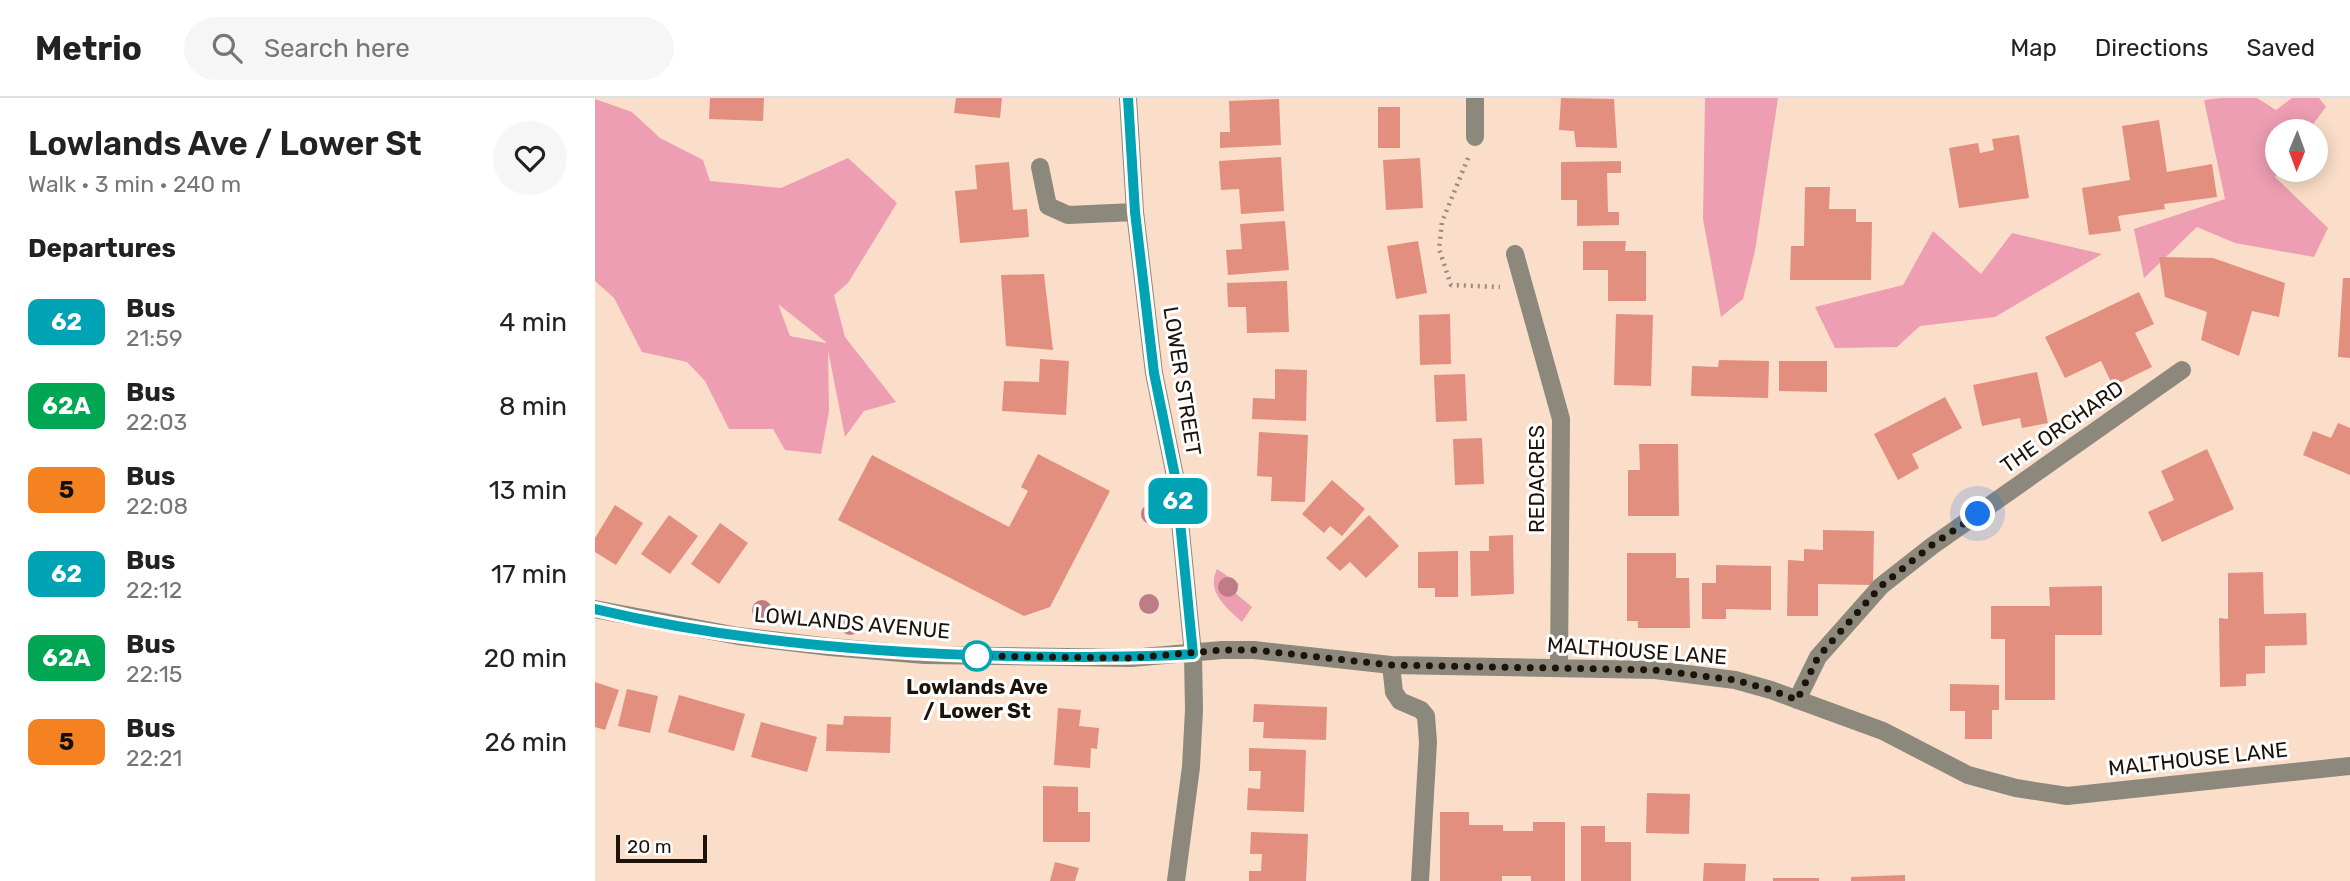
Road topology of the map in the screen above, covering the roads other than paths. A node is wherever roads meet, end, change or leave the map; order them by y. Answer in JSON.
{"nodes":[{"id":1,"x":1128,"y":98,"type":"edge"},
{"id":2,"x":1475,"y":98,"type":"edge"},
{"id":3,"x":1475,"y":137,"type":"road end"},
{"id":4,"x":1040,"y":167,"type":"dead end"},
{"id":5,"x":1135,"y":212,"type":"junction"},
{"id":6,"x":1515,"y":254,"type":"dead end"},
{"id":7,"x":2182,"y":370,"type":"dead end"},
{"id":8,"x":595,"y":609,"type":"edge"},
{"id":9,"x":1193,"y":654,"type":"junction"},
{"id":10,"x":1391,"y":665,"type":"junction"},
{"id":11,"x":1559,"y":667,"type":"junction"},
{"id":12,"x":1797,"y":700,"type":"junction"},
{"id":13,"x":2350,"y":766,"type":"edge"},
{"id":14,"x":1176,"y":881,"type":"edge"},
{"id":15,"x":1420,"y":881,"type":"edge"}],
"edges":[{"from":1,"to":5,"type":"street","name":"LOWER STREET"},
{"from":2,"to":3,"type":"street"},
{"from":4,"to":5,"type":"street"},
{"from":5,"to":9,"type":"street","name":"LOWER STREET"},
{"from":6,"to":11,"type":"street","name":"REDACRES"},
{"from":7,"to":12,"type":"street","name":"THE ORCHARD"},
{"from":8,"to":9,"type":"street","name":"LOWLANDS AVENUE"},
{"from":9,"to":10,"type":"street","name":"MALTHOUSE LANE"},
{"from":9,"to":14,"type":"street","name":"LOWER STREET"},
{"from":10,"to":11,"type":"street","name":"MALTHOUSE LANE"},
{"from":10,"to":15,"type":"street"},
{"from":11,"to":12,"type":"street","name":"MALTHOUSE LANE"},
{"from":12,"to":13,"type":"street","name":"MALTHOUSE LANE"}]}
